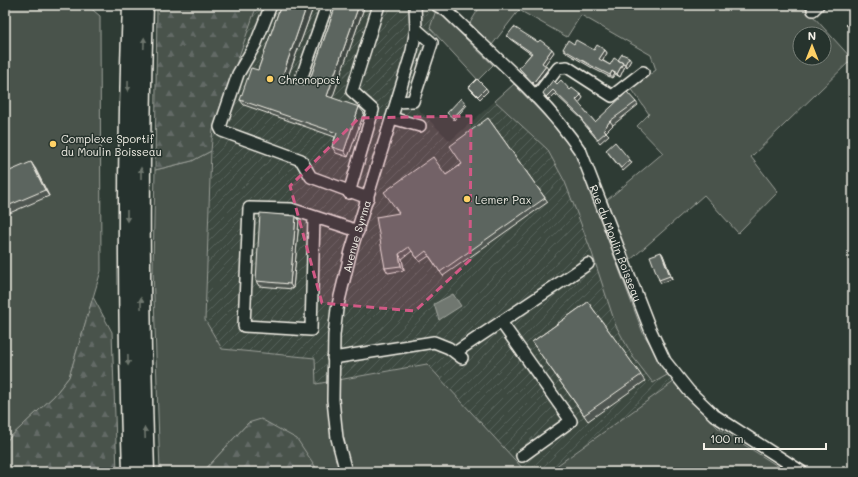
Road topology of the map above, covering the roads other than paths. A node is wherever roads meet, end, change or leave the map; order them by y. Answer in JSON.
{"nodes":[{"id":1,"x":131,"y":5,"type":"edge"},
{"id":2,"x":145,"y":5,"type":"edge"},
{"id":3,"x":271,"y":5,"type":"edge"},
{"id":4,"x":327,"y":5,"type":"edge"},
{"id":5,"x":379,"y":5,"type":"edge"},
{"id":6,"x":415,"y":5,"type":"edge"},
{"id":7,"x":436,"y":5,"type":"edge"},
{"id":8,"x":416,"y":29,"type":"junction"},
{"id":9,"x":643,"y":72,"type":"dead end"},
{"id":10,"x":300,"y":82,"type":"edge"},
{"id":11,"x":612,"y":96,"type":"junction"},
{"id":12,"x":536,"y":97,"type":"junction"},
{"id":13,"x":397,"y":102,"type":"junction"},
{"id":14,"x":603,"y":104,"type":"dead end"},
{"id":15,"x":392,"y":118,"type":"junction"},
{"id":16,"x":420,"y":126,"type":"dead end"},
{"id":17,"x":349,"y":193,"type":"junction"},
{"id":18,"x":368,"y":198,"type":"junction"},
{"id":19,"x":314,"y":217,"type":"junction"},
{"id":20,"x":358,"y":231,"type":"junction"},
{"id":21,"x":588,"y":264,"type":"dead end"},
{"id":22,"x":501,"y":322,"type":"junction"},
{"id":23,"x":333,"y":358,"type":"junction"},
{"id":24,"x":522,"y":456,"type":"dead end"},
{"id":25,"x":131,"y":472,"type":"edge"},
{"id":26,"x":146,"y":472,"type":"edge"},
{"id":27,"x":346,"y":472,"type":"edge"},
{"id":28,"x":802,"y":472,"type":"edge"}],
"edges":[{"from":1,"to":25,"type":"highway","one_way":true},
{"from":26,"to":2,"type":"highway","one_way":true},
{"from":3,"to":17,"type":"street"},
{"from":4,"to":10,"type":"street"},
{"from":5,"to":17,"type":"street"},
{"from":6,"to":8,"type":"street","name":"Avenue Syrma"},
{"from":7,"to":12,"type":"street","name":"Rue du Moulin Boisseau"},
{"from":8,"to":13,"type":"street","name":"Avenue Syrma"},
{"from":8,"to":13,"type":"street"},
{"from":9,"to":11,"type":"street"},
{"from":11,"to":12,"type":"street"},
{"from":11,"to":14,"type":"street"},
{"from":12,"to":28,"type":"street","name":"Rue du Moulin Boisseau"},
{"from":13,"to":15,"type":"street","name":"Avenue Syrma"},
{"from":15,"to":16,"type":"street"},
{"from":15,"to":18,"type":"street","name":"Avenue Syrma"},
{"from":17,"to":18,"type":"street"},
{"from":18,"to":20,"type":"street","name":"Avenue Syrma"},
{"from":19,"to":19,"type":"street"},
{"from":19,"to":20,"type":"street"},
{"from":20,"to":23,"type":"street","name":"Avenue Syrma"},
{"from":21,"to":22,"type":"street"},
{"from":22,"to":23,"type":"street"},
{"from":22,"to":24,"type":"street"},
{"from":23,"to":27,"type":"street","name":"Avenue Syrma"}]}
